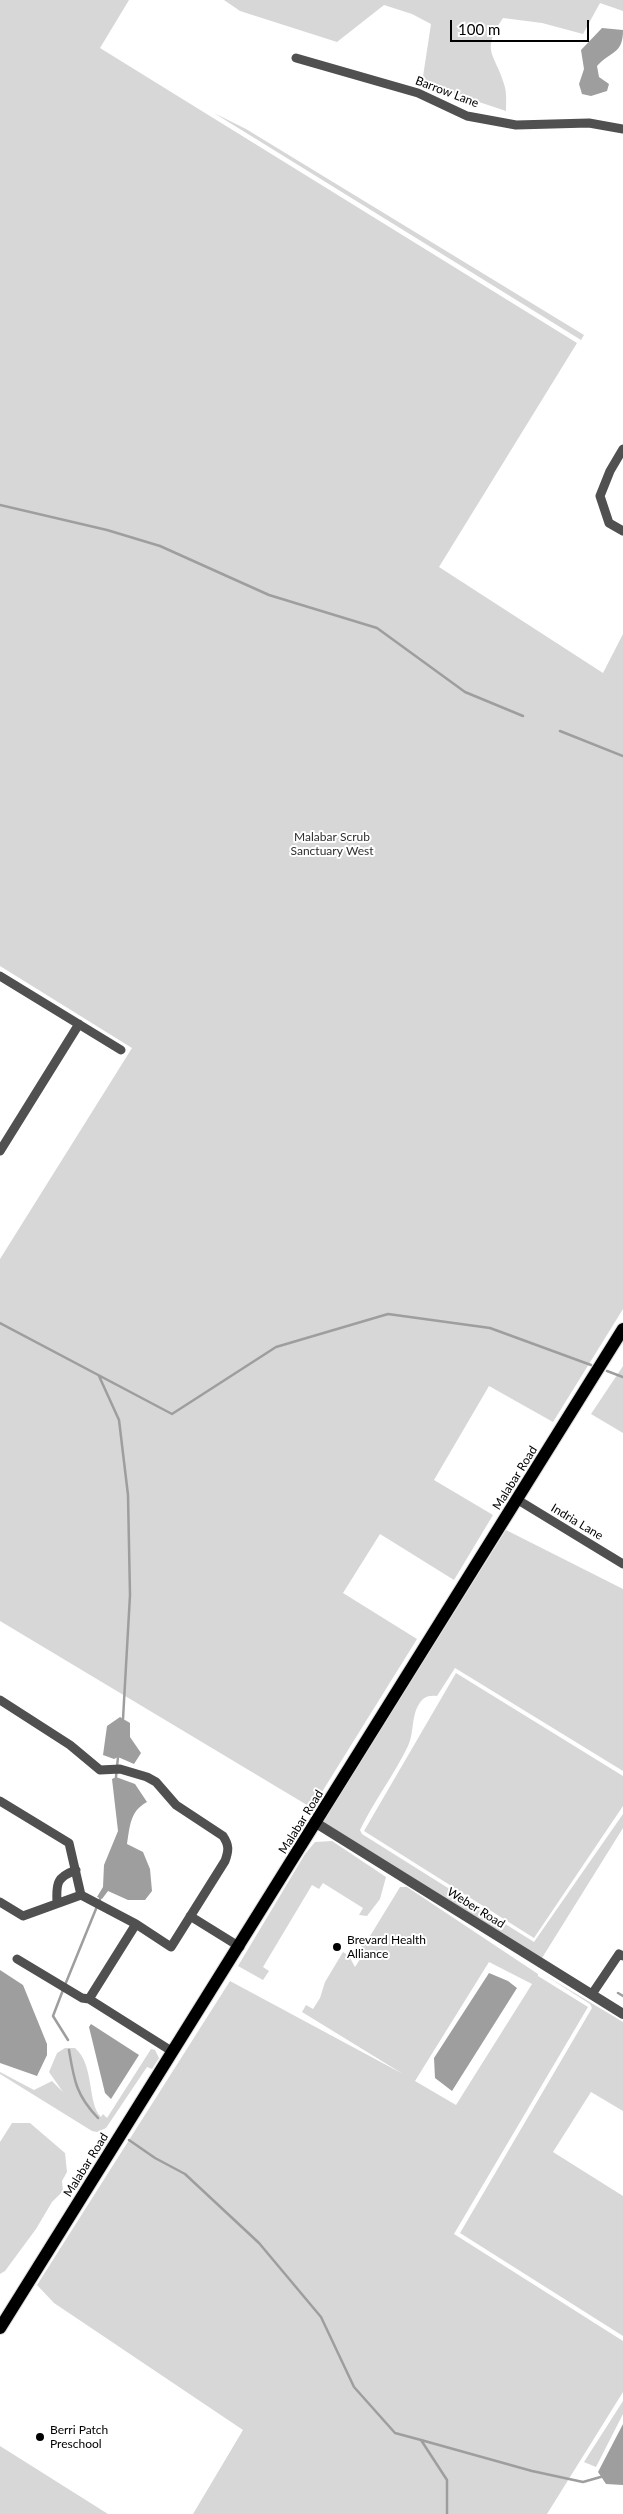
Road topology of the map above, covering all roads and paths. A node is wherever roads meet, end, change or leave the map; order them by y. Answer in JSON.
{"nodes":[{"id":1,"x":296,"y":58,"type":"dead end"},
{"id":2,"x":623,"y":129,"type":"edge"},
{"id":3,"x":623,"y":449,"type":"edge"},
{"id":4,"x":623,"y":531,"type":"edge"},
{"id":5,"x":0,"y":976,"type":"edge"},
{"id":6,"x":79,"y":1024,"type":"junction"},
{"id":7,"x":121,"y":1050,"type":"dead end"},
{"id":8,"x":0,"y":1151,"type":"edge"},
{"id":9,"x":623,"y":1329,"type":"edge"},
{"id":10,"x":518,"y":1500,"type":"junction"},
{"id":11,"x":623,"y":1564,"type":"edge"},
{"id":12,"x":0,"y":1700,"type":"edge"},
{"id":13,"x":0,"y":1801,"type":"edge"},
{"id":14,"x":316,"y":1823,"type":"junction"},
{"id":15,"x":76,"y":1870,"type":"junction"},
{"id":16,"x":81,"y":1895,"type":"junction"},
{"id":17,"x":0,"y":1902,"type":"edge"},
{"id":18,"x":57,"y":1902,"type":"junction"},
{"id":19,"x":190,"y":1916,"type":"junction"},
{"id":20,"x":136,"y":1924,"type":"junction"},
{"id":21,"x":240,"y":1947,"type":"junction"},
{"id":22,"x":623,"y":1956,"type":"edge"},
{"id":23,"x":16,"y":1959,"type":"dead end"},
{"id":24,"x":592,"y":1994,"type":"junction"},
{"id":25,"x":89,"y":1999,"type":"junction"},
{"id":26,"x":623,"y":2014,"type":"edge"},
{"id":27,"x":173,"y":2052,"type":"junction"},
{"id":28,"x":0,"y":2328,"type":"edge"}],
"edges":[{"from":1,"to":2,"type":"street","name":"Barrow Lane"},
{"from":3,"to":4,"type":"street"},
{"from":5,"to":6,"type":"street"},
{"from":6,"to":7,"type":"street"},
{"from":6,"to":8,"type":"street"},
{"from":9,"to":10,"type":"main road","name":"Malabar Road"},
{"from":10,"to":11,"type":"street","name":"Indria Lane"},
{"from":10,"to":14,"type":"main road","name":"Malabar Road"},
{"from":12,"to":19,"type":"street"},
{"from":13,"to":15,"type":"street"},
{"from":14,"to":21,"type":"main road","name":"Malabar Road"},
{"from":14,"to":24,"type":"street","name":"Weber Road"},
{"from":15,"to":16,"type":"street"},
{"from":15,"to":18,"type":"street"},
{"from":16,"to":18,"type":"street"},
{"from":16,"to":20,"type":"street"},
{"from":17,"to":18,"type":"street"},
{"from":19,"to":20,"type":"street"},
{"from":19,"to":21,"type":"street"},
{"from":20,"to":25,"type":"street"},
{"from":21,"to":27,"type":"main road","name":"Malabar Road"},
{"from":22,"to":24,"type":"street"},
{"from":23,"to":25,"type":"street"},
{"from":24,"to":26,"type":"street","name":"Weber Road"},
{"from":25,"to":27,"type":"street"},
{"from":27,"to":28,"type":"main road","name":"Malabar Road"}]}
